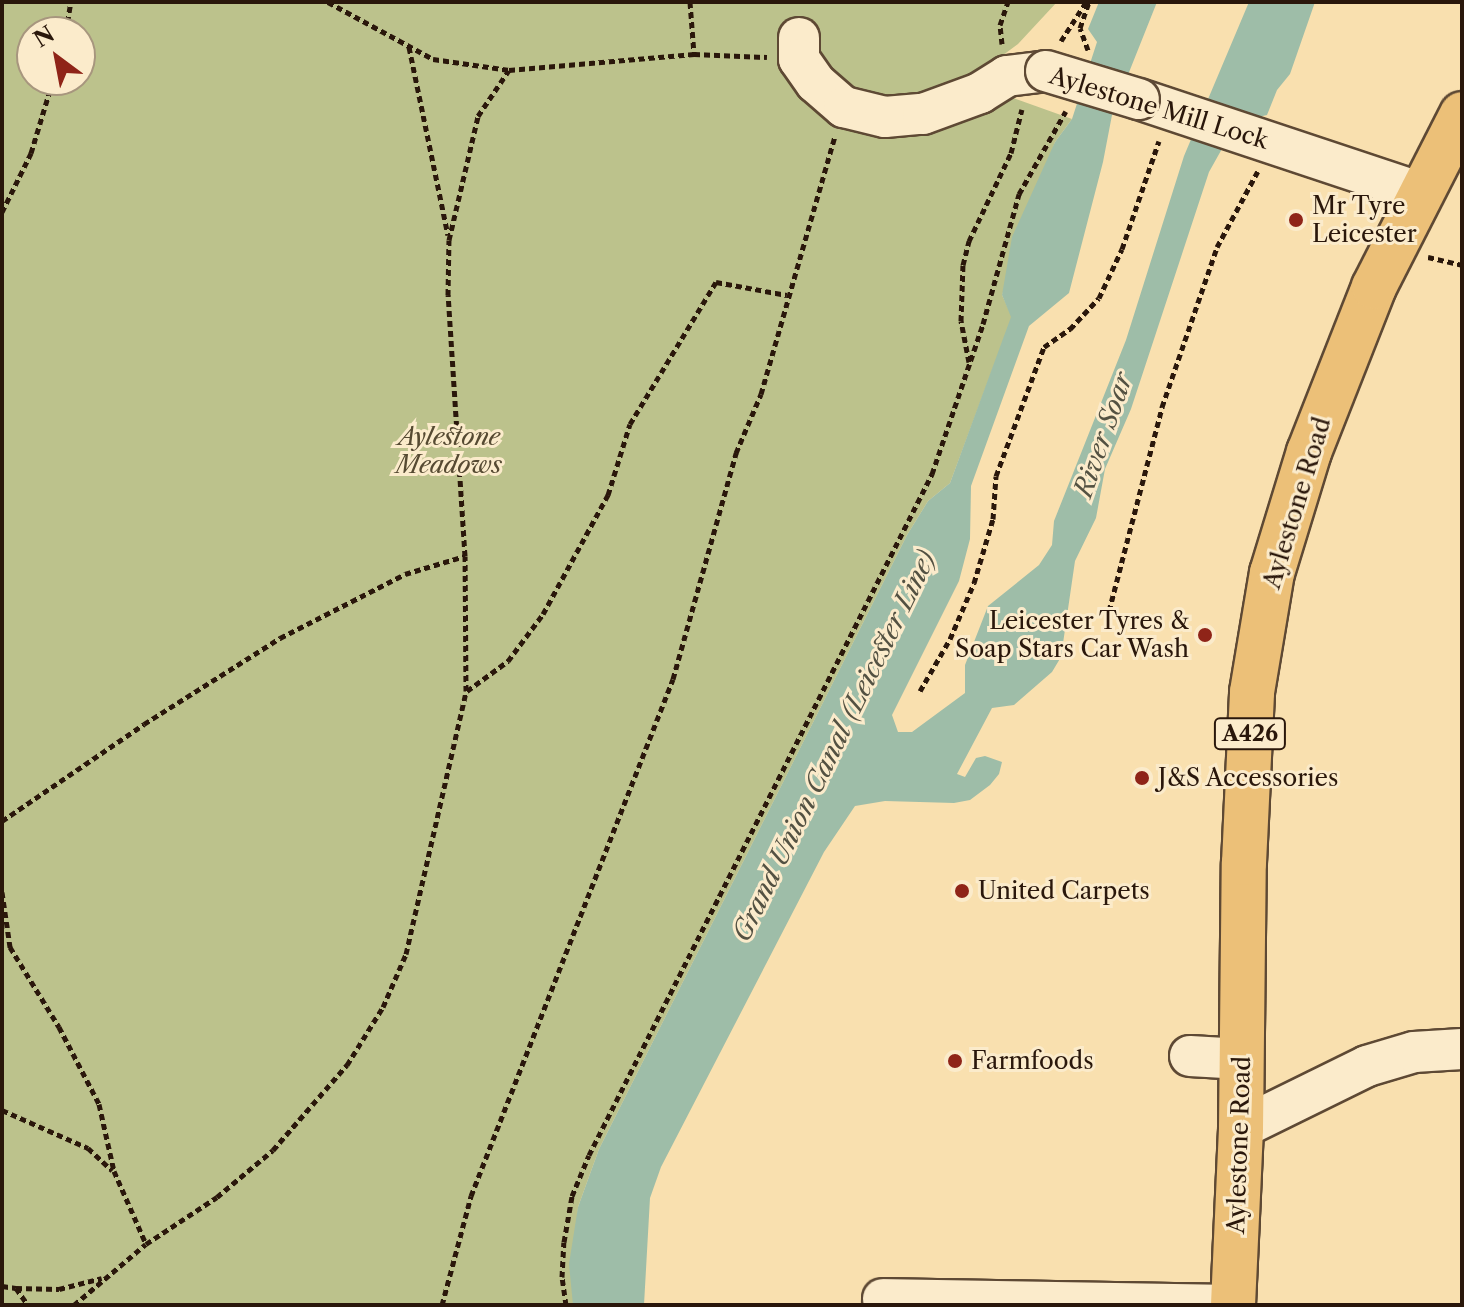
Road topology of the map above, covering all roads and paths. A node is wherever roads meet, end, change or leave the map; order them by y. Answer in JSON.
{"nodes":[{"id":1,"x":328,"y":2,"type":"edge"},
{"id":2,"x":690,"y":2,"type":"edge"},
{"id":3,"x":1088,"y":2,"type":"edge"},
{"id":4,"x":409,"y":47,"type":"junction"},
{"id":5,"x":799,"y":48,"type":"joint"},
{"id":6,"x":1089,"y":53,"type":"dead end"},
{"id":7,"x":694,"y":54,"type":"junction"},
{"id":8,"x":509,"y":70,"type":"junction"},
{"id":9,"x":1034,"y":72,"type":"junction"},
{"id":10,"x":48,"y":96,"type":"edge"},
{"id":11,"x":1069,"y":106,"type":"dead end"},
{"id":12,"x":844,"y":107,"type":"junction"},
{"id":13,"x":1165,"y":107,"type":"junction"},
{"id":14,"x":1462,"y":114,"type":"edge"},
{"id":15,"x":1260,"y":138,"type":"junction"},
{"id":16,"x":1419,"y":192,"type":"junction"},
{"id":17,"x":2,"y":212,"type":"edge"},
{"id":18,"x":449,"y":240,"type":"junction"},
{"id":19,"x":1424,"y":256,"type":"dead end"},
{"id":20,"x":1462,"y":265,"type":"edge"},
{"id":21,"x":787,"y":295,"type":"junction"},
{"id":22,"x":970,"y":364,"type":"junction"},
{"id":23,"x":465,"y":556,"type":"junction"},
{"id":24,"x":1109,"y":611,"type":"dead end"},
{"id":25,"x":466,"y":691,"type":"junction"},
{"id":26,"x":920,"y":691,"type":"dead end"},
{"id":27,"x":2,"y":821,"type":"edge"},
{"id":28,"x":2,"y":892,"type":"edge"},
{"id":29,"x":1462,"y":1049,"type":"edge"},
{"id":30,"x":1190,"y":1056,"type":"dead end"},
{"id":31,"x":1242,"y":1059,"type":"junction"},
{"id":32,"x":2,"y":1110,"type":"edge"},
{"id":33,"x":1241,"y":1128,"type":"junction"},
{"id":34,"x":114,"y":1171,"type":"junction"},
{"id":35,"x":146,"y":1244,"type":"junction"},
{"id":36,"x":105,"y":1277,"type":"junction"},
{"id":37,"x":2,"y":1286,"type":"edge"},
{"id":38,"x":16,"y":1288,"type":"junction"},
{"id":39,"x":883,"y":1299,"type":"dead end"},
{"id":40,"x":28,"y":1305,"type":"edge"},
{"id":41,"x":74,"y":1305,"type":"edge"},
{"id":42,"x":442,"y":1305,"type":"edge"},
{"id":43,"x":566,"y":1305,"type":"edge"},
{"id":44,"x":1231,"y":1305,"type":"edge"}],
"edges":[{"from":1,"to":4,"type":"path"},
{"from":2,"to":7,"type":"path"},
{"from":3,"to":6,"type":"path"},
{"from":3,"to":9,"type":"path"},
{"from":4,"to":8,"type":"path"},
{"from":4,"to":18,"type":"path"},
{"from":5,"to":7,"type":"path"},
{"from":5,"to":12,"type":"street","name":"Aylestone Mill Lock"},
{"from":7,"to":8,"type":"path"},
{"from":8,"to":18,"type":"path"},
{"from":9,"to":12,"type":"street","name":"Aylestone Mill Lock"},
{"from":9,"to":13,"type":"street","name":"Aylestone Mill Lock","bridge":true},
{"from":9,"to":22,"type":"path"},
{"from":10,"to":17,"type":"path"},
{"from":11,"to":22,"type":"path"},
{"from":12,"to":21,"type":"path"},
{"from":13,"to":15,"type":"street","name":"Aylestone Mill Lock"},
{"from":13,"to":26,"type":"path"},
{"from":14,"to":16,"type":"main road","name":"Aylestone Road","number":"A426"},
{"from":15,"to":16,"type":"street","name":"Aylestone Mill Lock"},
{"from":15,"to":24,"type":"path"},
{"from":16,"to":31,"type":"main road","name":"Aylestone Road","number":"A426"},
{"from":18,"to":23,"type":"path"},
{"from":19,"to":20,"type":"path"},
{"from":21,"to":25,"type":"path"},
{"from":21,"to":42,"type":"path"},
{"from":22,"to":43,"type":"path"},
{"from":23,"to":25,"type":"path"},
{"from":23,"to":27,"type":"path"},
{"from":25,"to":35,"type":"path"},
{"from":28,"to":34,"type":"path"},
{"from":29,"to":33,"type":"street"},
{"from":30,"to":31,"type":"street"},
{"from":31,"to":33,"type":"main road","name":"Aylestone Road","number":"A426"},
{"from":32,"to":34,"type":"path"},
{"from":33,"to":44,"type":"main road","name":"Aylestone Road","number":"A426"},
{"from":34,"to":35,"type":"path"},
{"from":35,"to":36,"type":"path"},
{"from":36,"to":38,"type":"path"},
{"from":36,"to":41,"type":"path"},
{"from":37,"to":38,"type":"path"},
{"from":38,"to":40,"type":"path"},
{"from":39,"to":44,"type":"street"}]}
